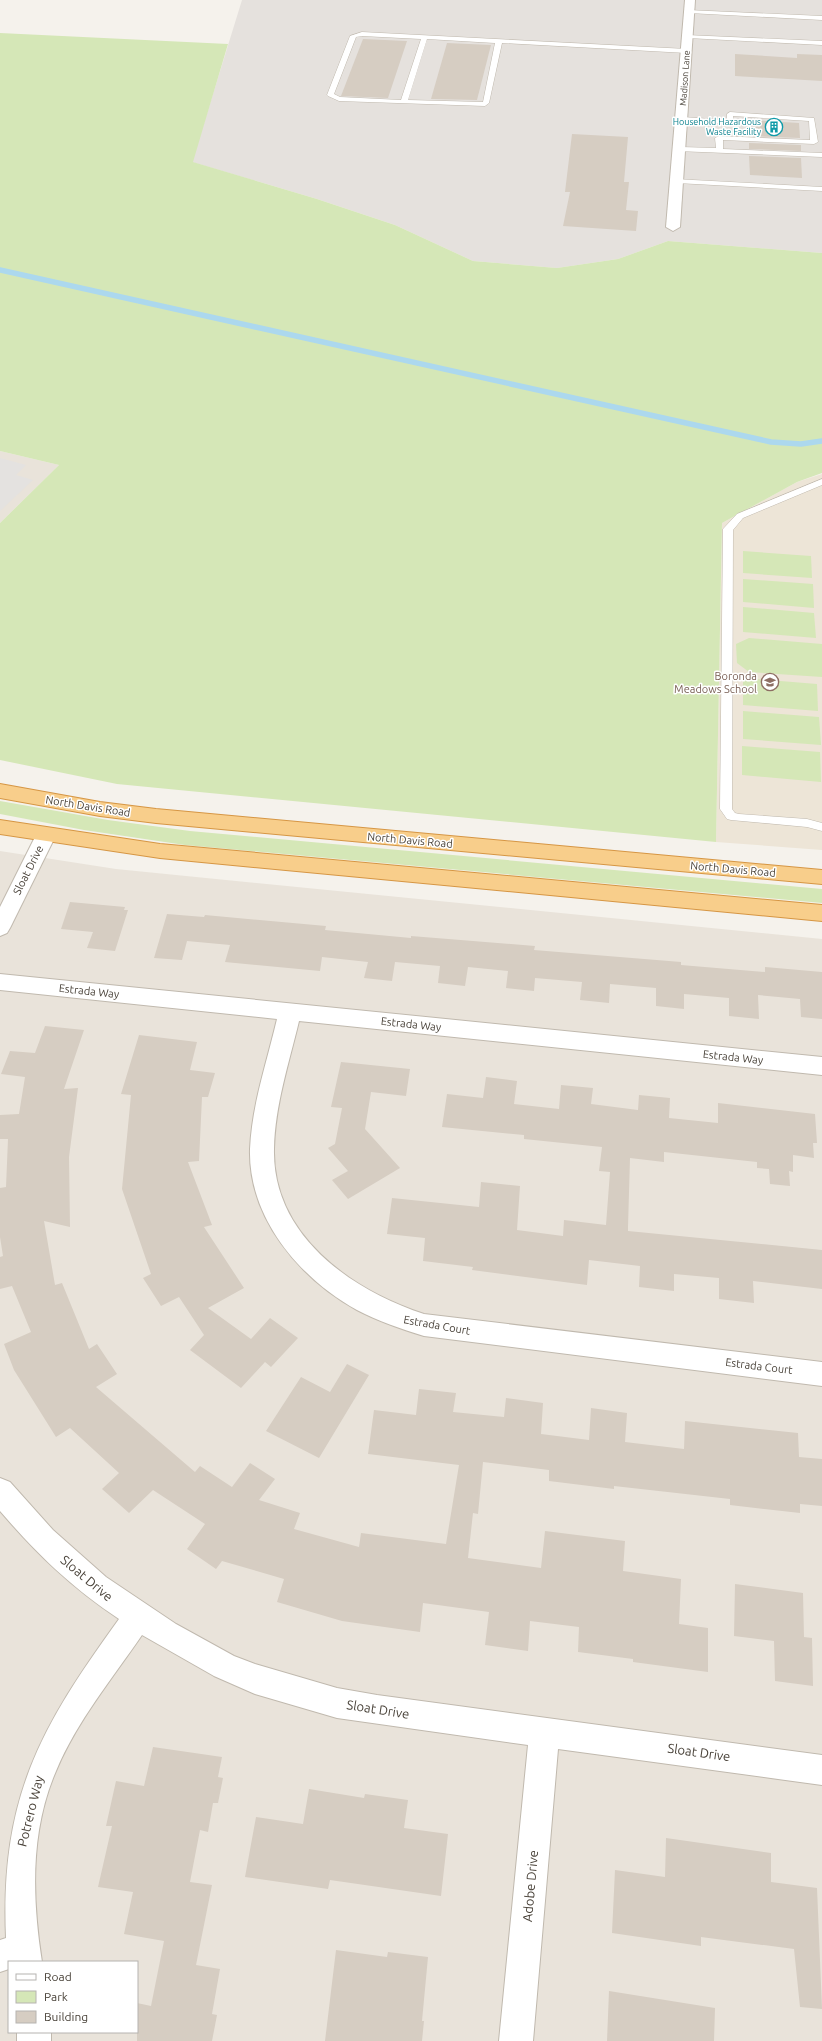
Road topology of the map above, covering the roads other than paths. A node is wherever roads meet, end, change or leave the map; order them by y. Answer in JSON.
{"nodes":[{"id":1,"x":690,"y":5,"type":"edge"},
{"id":2,"x":822,"y":18,"type":"edge"},
{"id":3,"x":688,"y":36,"type":"junction"},
{"id":4,"x":425,"y":37,"type":"junction"},
{"id":5,"x":499,"y":41,"type":"junction"},
{"id":6,"x":822,"y":43,"type":"edge"},
{"id":7,"x":687,"y":51,"type":"junction"},
{"id":8,"x":404,"y":102,"type":"junction"},
{"id":9,"x":682,"y":119,"type":"junction"},
{"id":10,"x":680,"y":149,"type":"junction"},
{"id":11,"x":720,"y":151,"type":"junction"},
{"id":12,"x":820,"y":157,"type":"edge"},
{"id":13,"x":677,"y":181,"type":"junction"},
{"id":14,"x":822,"y":189,"type":"edge"},
{"id":15,"x":673,"y":227,"type":"dead end"},
{"id":16,"x":822,"y":482,"type":"edge"},
{"id":17,"x":0,"y":791,"type":"edge"},
{"id":18,"x":0,"y":827,"type":"edge"},
{"id":19,"x":822,"y":827,"type":"edge"},
{"id":20,"x":46,"y":835,"type":"junction"},
{"id":21,"x":822,"y":877,"type":"edge"},
{"id":22,"x":822,"y":913,"type":"edge"},
{"id":23,"x":0,"y":928,"type":"edge"},
{"id":24,"x":0,"y":982,"type":"edge"},
{"id":25,"x":290,"y":1011,"type":"junction"},
{"id":26,"x":822,"y":1066,"type":"edge"},
{"id":27,"x":822,"y":1374,"type":"edge"},
{"id":28,"x":0,"y":1491,"type":"edge"},
{"id":29,"x":138,"y":1617,"type":"junction"},
{"id":30,"x":544,"y":1732,"type":"junction"},
{"id":31,"x":822,"y":1770,"type":"edge"},
{"id":32,"x":17,"y":1955,"type":"edge"},
{"id":33,"x":516,"y":2041,"type":"edge"}],
"edges":[{"from":1,"to":2,"type":"lane"},
{"from":1,"to":3,"type":"street","name":"Madison Lane"},
{"from":3,"to":6,"type":"lane"},
{"from":3,"to":7,"type":"street","name":"Madison Lane"},
{"from":4,"to":5,"type":"lane"},
{"from":4,"to":8,"type":"lane"},
{"from":4,"to":8,"type":"lane"},
{"from":5,"to":7,"type":"lane"},
{"from":5,"to":8,"type":"lane"},
{"from":7,"to":9,"type":"street","name":"Madison Lane"},
{"from":9,"to":10,"type":"street","name":"Madison Lane"},
{"from":9,"to":11,"type":"lane"},
{"from":10,"to":11,"type":"lane"},
{"from":10,"to":13,"type":"street","name":"Madison Lane"},
{"from":11,"to":12,"type":"lane"},
{"from":13,"to":14,"type":"lane"},
{"from":13,"to":15,"type":"street","name":"Madison Lane"},
{"from":16,"to":19,"type":"lane"},
{"from":17,"to":21,"type":"highway","name":"North Davis Road"},
{"from":18,"to":20,"type":"highway"},
{"from":20,"to":22,"type":"highway"},
{"from":20,"to":23,"type":"street","name":"Sloat Drive"},
{"from":24,"to":25,"type":"street","name":"Estrada Way"},
{"from":25,"to":26,"type":"street","name":"Estrada Way"},
{"from":25,"to":27,"type":"street","name":"Estrada Court"},
{"from":28,"to":29,"type":"street","name":"Sloat Drive"},
{"from":29,"to":30,"type":"street","name":"Sloat Drive"},
{"from":29,"to":32,"type":"street","name":"Potrero Way"},
{"from":30,"to":31,"type":"street","name":"Sloat Drive"},
{"from":30,"to":33,"type":"street","name":"Adobe Drive"}]}
